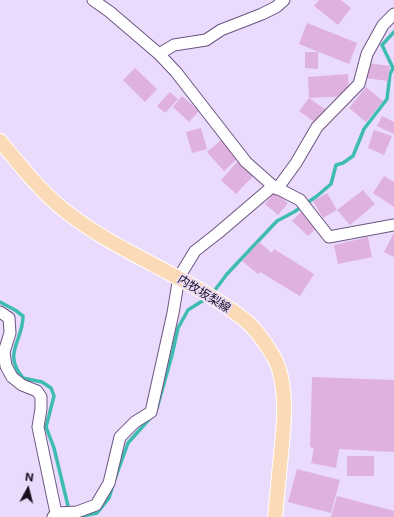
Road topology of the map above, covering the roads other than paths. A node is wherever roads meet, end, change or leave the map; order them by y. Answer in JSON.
{"nodes":[{"id":1,"x":92,"y":0,"type":"edge"},
{"id":2,"x":284,"y":0,"type":"edge"},
{"id":3,"x":394,"y":14,"type":"edge"},
{"id":4,"x":159,"y":54,"type":"junction"},
{"id":5,"x":0,"y":141,"type":"edge"},
{"id":6,"x":275,"y":187,"type":"junction"},
{"id":7,"x":394,"y":225,"type":"edge"},
{"id":8,"x":179,"y":277,"type":"junction"},
{"id":9,"x":0,"y":312,"type":"edge"},
{"id":10,"x":55,"y":515,"type":"edge"},
{"id":11,"x":275,"y":517,"type":"edge"}],
"edges":[{"from":1,"to":4,"type":"street"},
{"from":2,"to":4,"type":"street"},
{"from":3,"to":6,"type":"street"},
{"from":4,"to":6,"type":"street"},
{"from":5,"to":8,"type":"main road","name":"内牧坂梨線"},
{"from":6,"to":7,"type":"street"},
{"from":6,"to":8,"type":"street"},
{"from":8,"to":10,"type":"street"},
{"from":8,"to":11,"type":"main road","name":"内牧坂梨線"},
{"from":9,"to":10,"type":"street"}]}
